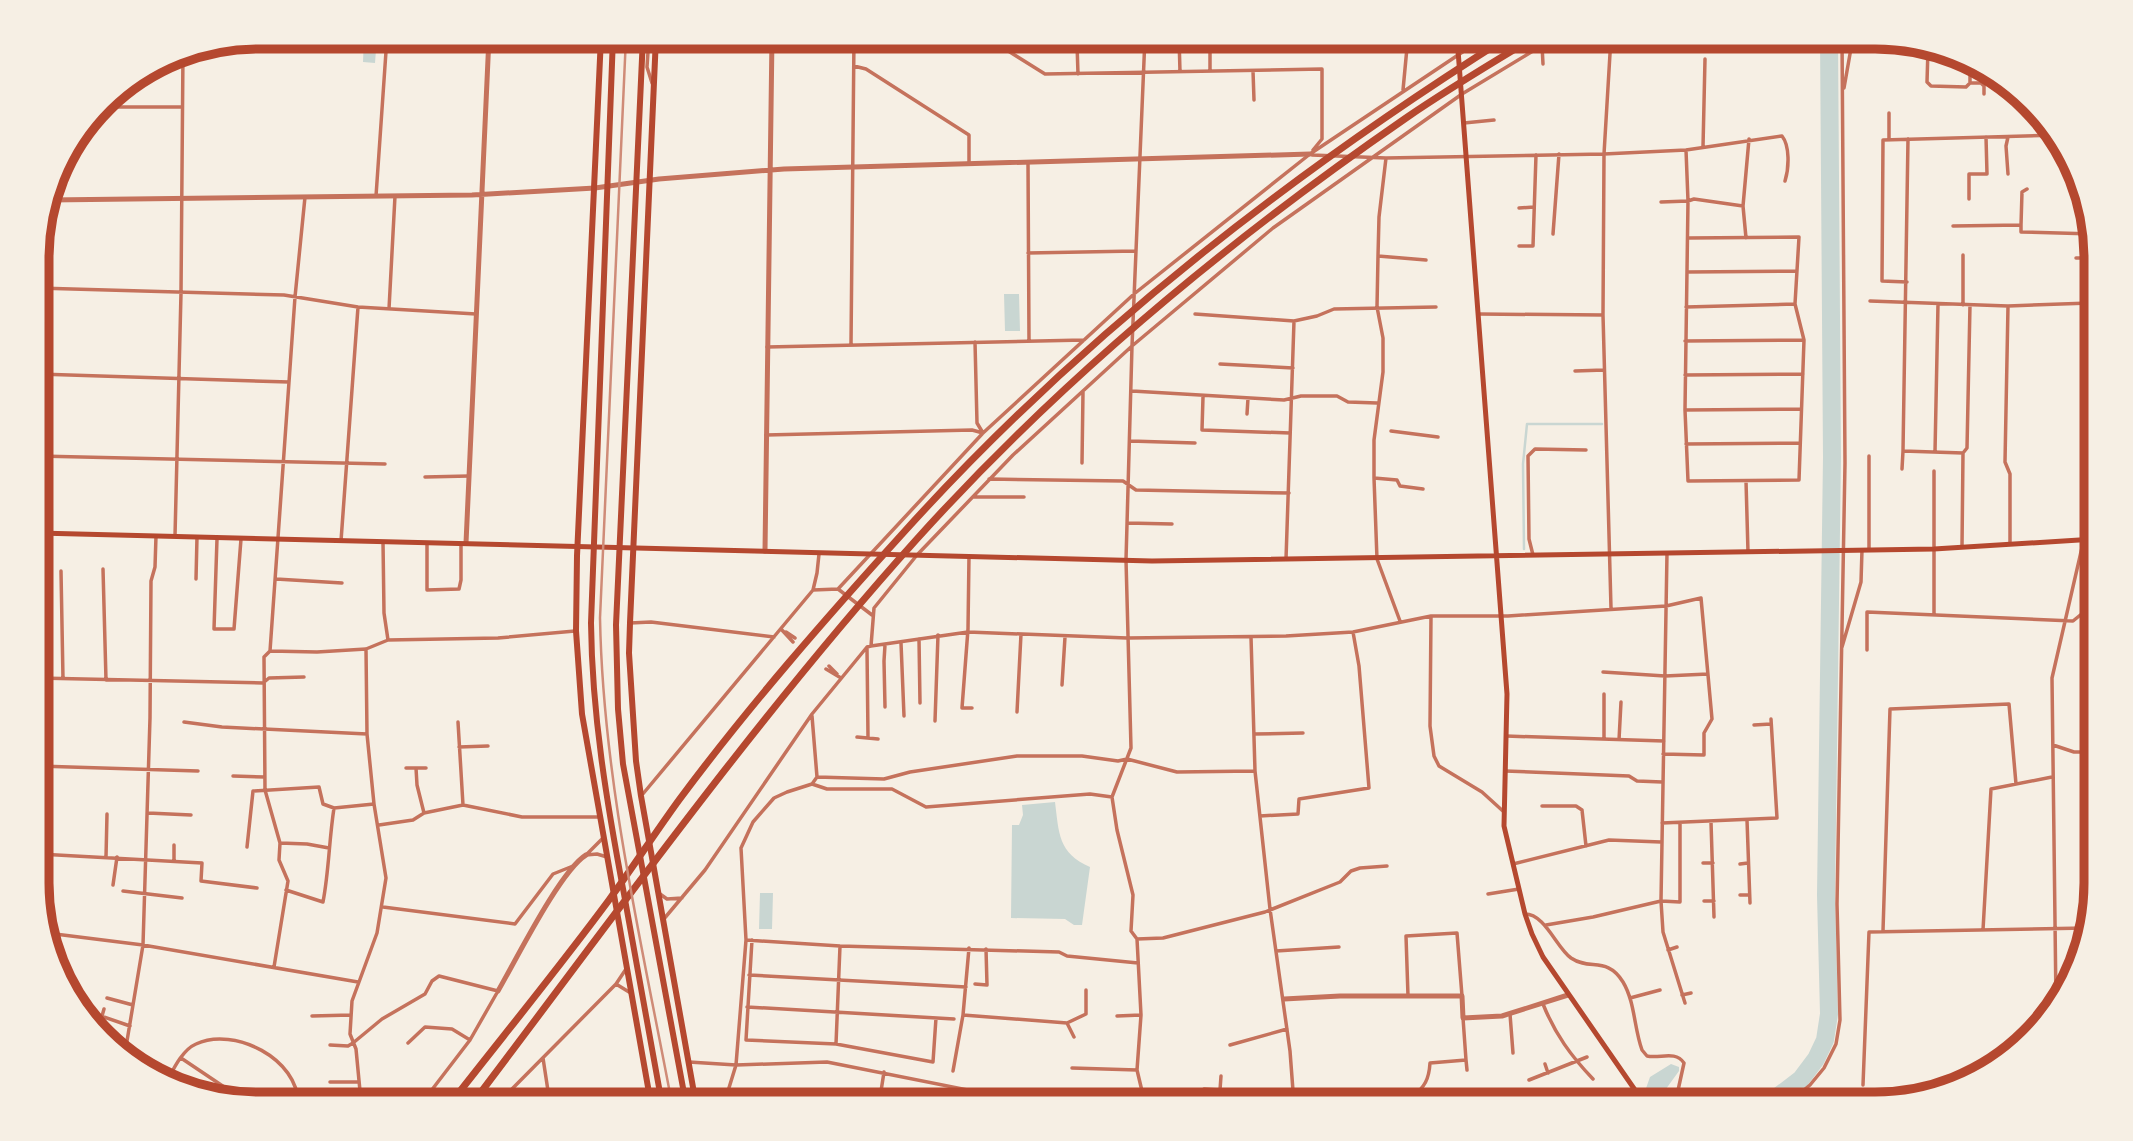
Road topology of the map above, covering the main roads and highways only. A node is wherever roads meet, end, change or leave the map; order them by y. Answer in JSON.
{"nodes":[{"id":1,"x":601,"y":49,"type":"edge"},
{"id":2,"x":613,"y":49,"type":"edge"},
{"id":3,"x":642,"y":49,"type":"edge"},
{"id":4,"x":656,"y":49,"type":"edge"},
{"id":5,"x":1458,"y":49,"type":"edge"},
{"id":6,"x":1489,"y":49,"type":"edge"},
{"id":7,"x":1516,"y":49,"type":"edge"},
{"id":8,"x":49,"y":533,"type":"edge"},
{"id":9,"x":2084,"y":540,"type":"edge"},
{"id":10,"x":577,"y":547,"type":"junction"},
{"id":11,"x":634,"y":549,"type":"junction"},
{"id":12,"x":1497,"y":556,"type":"junction"},
{"id":13,"x":459,"y":1092,"type":"edge"},
{"id":14,"x":481,"y":1092,"type":"edge"},
{"id":15,"x":649,"y":1092,"type":"edge"},
{"id":16,"x":660,"y":1092,"type":"edge"},
{"id":17,"x":684,"y":1092,"type":"edge"},
{"id":18,"x":694,"y":1092,"type":"edge"},
{"id":19,"x":1637,"y":1092,"type":"edge"}],
"edges":[{"from":1,"to":10,"type":"highway"},
{"from":2,"to":16,"type":"highway"},
{"from":3,"to":17,"type":"highway"},
{"from":4,"to":11,"type":"highway"},
{"from":5,"to":12,"type":"main road"},
{"from":6,"to":13,"type":"highway"},
{"from":7,"to":14,"type":"highway"},
{"from":8,"to":10,"type":"main road"},
{"from":9,"to":12,"type":"main road"},
{"from":10,"to":11,"type":"main road"},
{"from":10,"to":15,"type":"highway"},
{"from":11,"to":12,"type":"main road"},
{"from":11,"to":18,"type":"highway"},
{"from":12,"to":19,"type":"main road"}]}
